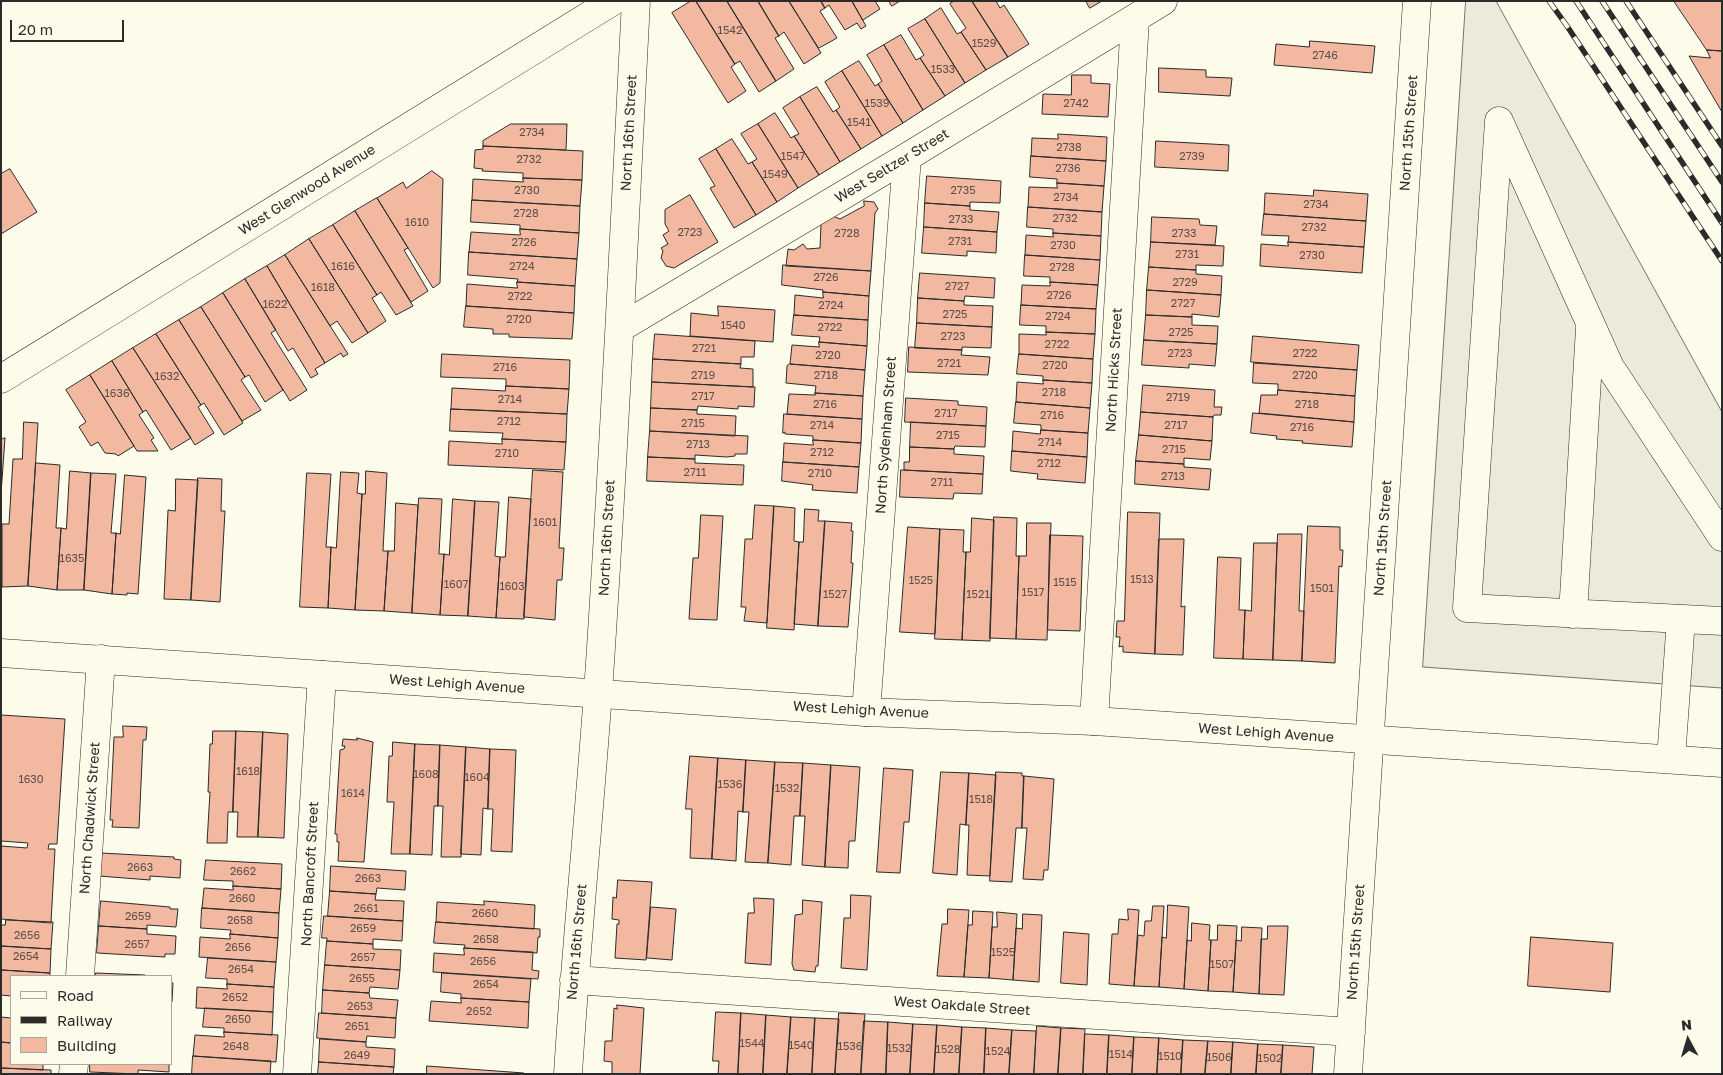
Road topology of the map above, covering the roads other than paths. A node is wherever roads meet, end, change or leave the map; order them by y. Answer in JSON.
{"nodes":[{"id":1,"x":613,"y":1,"type":"edge"},
{"id":2,"x":636,"y":1,"type":"edge"},
{"id":3,"x":1162,"y":1,"type":"edge"},
{"id":4,"x":1417,"y":1,"type":"edge"},
{"id":5,"x":1135,"y":19,"type":"junction"},
{"id":6,"x":907,"y":157,"type":"junction"},
{"id":7,"x":1590,"y":325,"type":"junction"},
{"id":8,"x":620,"y":328,"type":"junction"},
{"id":9,"x":1,"y":379,"type":"edge"},
{"id":10,"x":1722,"y":537,"type":"edge"},
{"id":11,"x":1573,"y":614,"type":"junction"},
{"id":12,"x":1681,"y":619,"type":"junction"},
{"id":13,"x":1722,"y":621,"type":"edge"},
{"id":14,"x":1,"y":653,"type":"edge"},
{"id":15,"x":101,"y":660,"type":"junction"},
{"id":16,"x":322,"y":674,"type":"junction"},
{"id":17,"x":598,"y":693,"type":"junction"},
{"id":18,"x":866,"y":712,"type":"junction"},
{"id":19,"x":1094,"y":721,"type":"junction"},
{"id":20,"x":1370,"y":741,"type":"junction"},
{"id":21,"x":1670,"y":759,"type":"junction"},
{"id":22,"x":1722,"y":763,"type":"edge"},
{"id":23,"x":80,"y":975,"type":"edge"},
{"id":24,"x":574,"y":980,"type":"junction"},
{"id":25,"x":1350,"y":1032,"type":"junction"},
{"id":26,"x":298,"y":1074,"type":"edge"},
{"id":27,"x":568,"y":1074,"type":"edge"},
{"id":28,"x":1348,"y":1074,"type":"edge"}],
"edges":[{"from":1,"to":9,"type":"street","name":"West Glenwood Avenue"},
{"from":2,"to":8,"type":"street","name":"North 16th Street"},
{"from":3,"to":5,"type":"street","name":"West Seltzer Street"},
{"from":4,"to":20,"type":"street","name":"North 15th Street"},
{"from":5,"to":6,"type":"street","name":"West Seltzer Street"},
{"from":5,"to":19,"type":"street","name":"North Hicks Street"},
{"from":6,"to":8,"type":"street","name":"West Seltzer Street"},
{"from":6,"to":18,"type":"street","name":"North Sydenham Street"},
{"from":7,"to":10,"type":"street"},
{"from":7,"to":11,"type":"street"},
{"from":7,"to":11,"type":"street"},
{"from":8,"to":17,"type":"street","name":"North 16th Street"},
{"from":11,"to":12,"type":"street"},
{"from":12,"to":13,"type":"street"},
{"from":12,"to":21,"type":"street"},
{"from":14,"to":15,"type":"street","name":"West Lehigh Avenue"},
{"from":15,"to":16,"type":"street","name":"West Lehigh Avenue"},
{"from":15,"to":23,"type":"street","name":"North Chadwick Street"},
{"from":16,"to":17,"type":"street","name":"West Lehigh Avenue"},
{"from":16,"to":26,"type":"street","name":"North Bancroft Street"},
{"from":17,"to":18,"type":"street","name":"West Lehigh Avenue"},
{"from":17,"to":24,"type":"street","name":"North 16th Street"},
{"from":18,"to":19,"type":"street","name":"West Lehigh Avenue"},
{"from":19,"to":20,"type":"street","name":"West Lehigh Avenue"},
{"from":20,"to":21,"type":"street","name":"West Lehigh Avenue"},
{"from":20,"to":25,"type":"street","name":"North 15th Street"},
{"from":21,"to":22,"type":"street","name":"West Lehigh Avenue"},
{"from":24,"to":25,"type":"street","name":"West Oakdale Street"},
{"from":24,"to":27,"type":"street","name":"North 16th Street"},
{"from":25,"to":28,"type":"street","name":"North 15th Street"}]}
